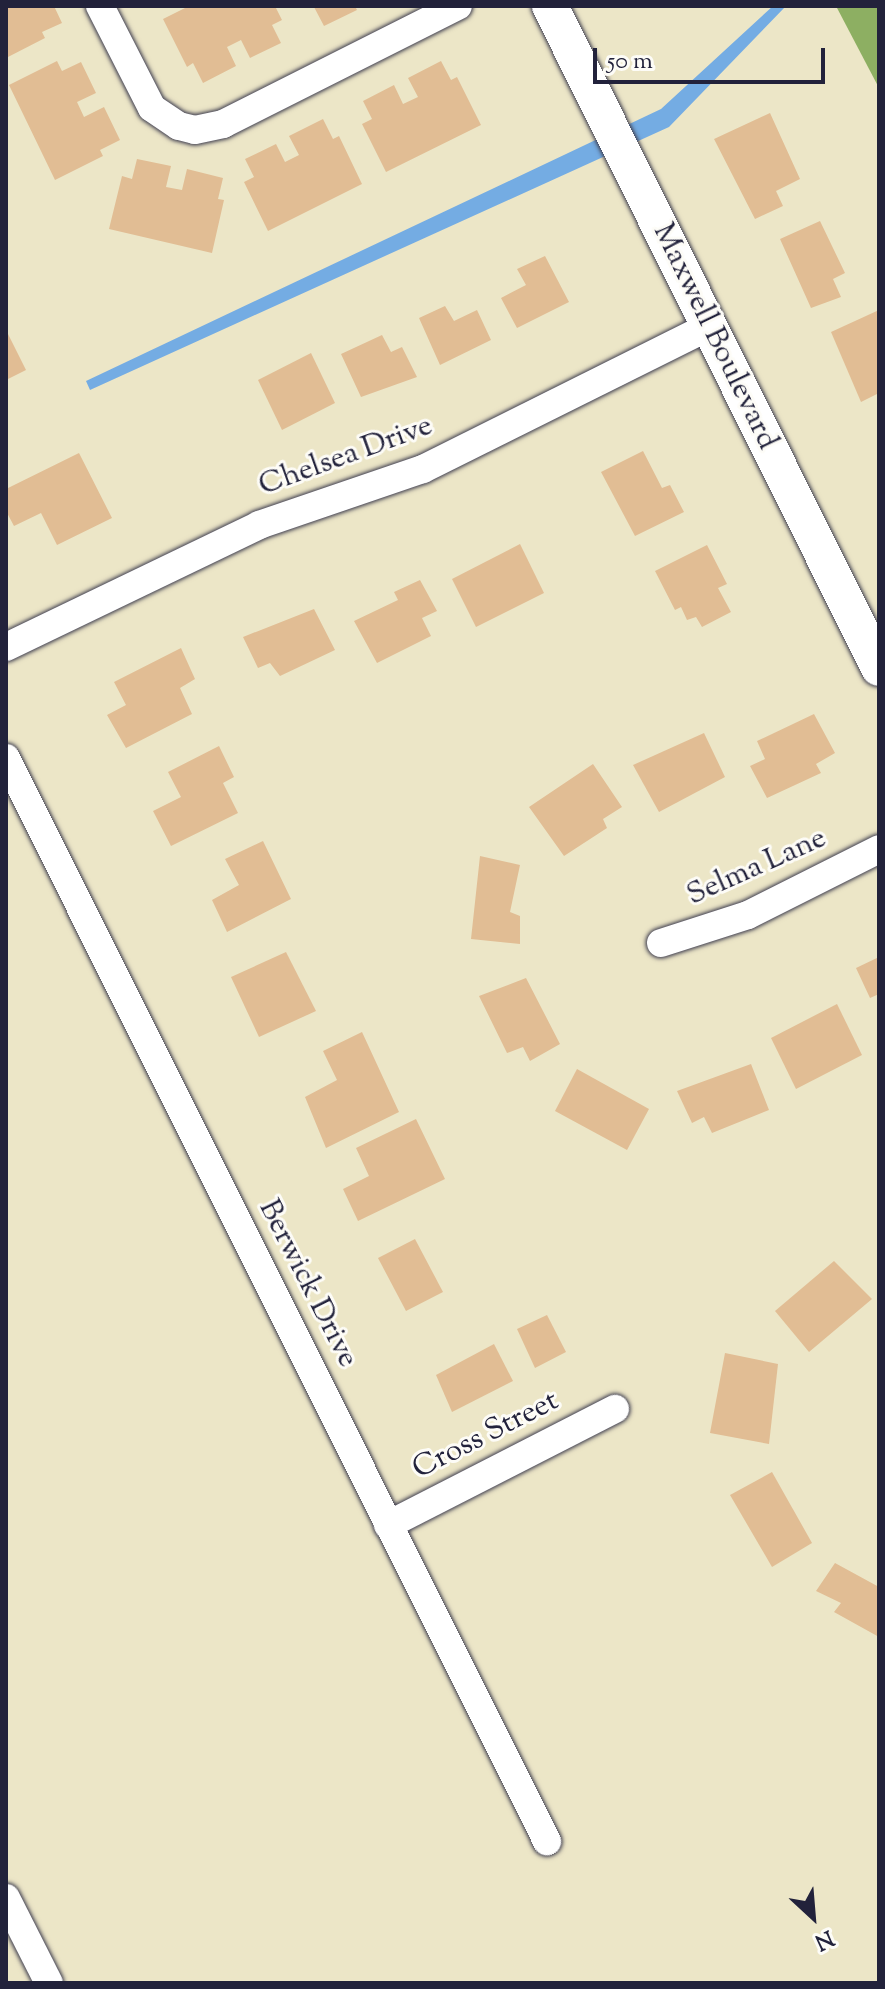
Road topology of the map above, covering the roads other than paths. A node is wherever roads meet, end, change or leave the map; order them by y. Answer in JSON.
{"nodes":[{"id":1,"x":100,"y":6,"type":"edge"},
{"id":2,"x":458,"y":6,"type":"edge"},
{"id":3,"x":550,"y":6,"type":"edge"},
{"id":4,"x":708,"y":327,"type":"junction"},
{"id":5,"x":6,"y":647,"type":"edge"},
{"id":6,"x":879,"y":668,"type":"edge"},
{"id":7,"x":6,"y":758,"type":"edge"},
{"id":8,"x":879,"y":849,"type":"edge"},
{"id":9,"x":661,"y":943,"type":"dead end"},
{"id":10,"x":615,"y":1409,"type":"dead end"},
{"id":11,"x":388,"y":1525,"type":"junction"},
{"id":12,"x":547,"y":1841,"type":"dead end"},
{"id":13,"x":6,"y":1898,"type":"edge"},
{"id":14,"x":49,"y":1983,"type":"edge"}],
"edges":[{"from":1,"to":2,"type":"street"},
{"from":3,"to":4,"type":"street","name":"Maxwell Boulevard"},
{"from":4,"to":5,"type":"street","name":"Chelsea Drive"},
{"from":4,"to":6,"type":"street","name":"Maxwell Boulevard"},
{"from":7,"to":11,"type":"street","name":"Berwick Drive"},
{"from":8,"to":9,"type":"street","name":"Selma Lane"},
{"from":10,"to":11,"type":"street","name":"Cross Street"},
{"from":11,"to":12,"type":"street","name":"Berwick Drive"},
{"from":13,"to":14,"type":"street"}]}
